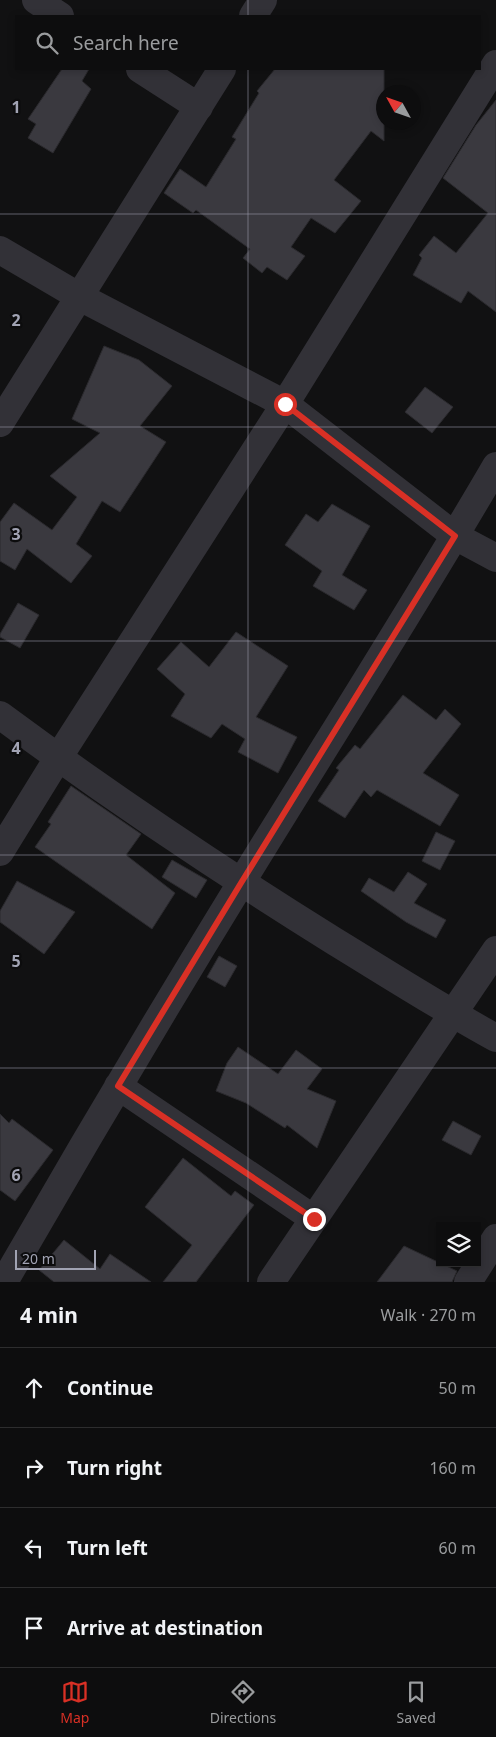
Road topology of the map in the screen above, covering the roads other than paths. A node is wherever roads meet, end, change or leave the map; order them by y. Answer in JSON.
{"nodes":[{"id":1,"x":36,"y":0,"type":"edge"},
{"id":2,"x":263,"y":0,"type":"edge"},
{"id":3,"x":58,"y":15,"type":"edge"},
{"id":4,"x":254,"y":15,"type":"edge"},
{"id":5,"x":496,"y":64,"type":"edge"},
{"id":6,"x":141,"y":70,"type":"edge"},
{"id":7,"x":221,"y":70,"type":"edge"},
{"id":8,"x":198,"y":108,"type":"junction"},
{"id":9,"x":0,"y":250,"type":"edge"},
{"id":10,"x":80,"y":297,"type":"junction"},
{"id":11,"x":285,"y":404,"type":"junction"},
{"id":12,"x":0,"y":423,"type":"edge"},
{"id":13,"x":496,"y":466,"type":"edge"},
{"id":14,"x":455,"y":536,"type":"junction"},
{"id":15,"x":496,"y":558,"type":"edge"},
{"id":16,"x":0,"y":714,"type":"edge"},
{"id":17,"x":58,"y":758,"type":"junction"},
{"id":18,"x":0,"y":852,"type":"edge"},
{"id":19,"x":241,"y":883,"type":"junction"},
{"id":20,"x":496,"y":950,"type":"edge"},
{"id":21,"x":453,"y":1014,"type":"junction"},
{"id":22,"x":496,"y":1038,"type":"edge"},
{"id":23,"x":118,"y":1086,"type":"junction"},
{"id":24,"x":314,"y":1219,"type":"junction"},
{"id":25,"x":496,"y":1238,"type":"edge"},
{"id":26,"x":4,"y":1282,"type":"edge"},
{"id":27,"x":271,"y":1282,"type":"edge"},
{"id":28,"x":468,"y":1282,"type":"edge"}],
"edges":[{"from":1,"to":3,"type":"street"},
{"from":2,"to":4,"type":"street"},
{"from":5,"to":11,"type":"street"},
{"from":6,"to":8,"type":"street"},
{"from":7,"to":8,"type":"street"},
{"from":8,"to":10,"type":"street"},
{"from":9,"to":10,"type":"street"},
{"from":10,"to":11,"type":"street"},
{"from":10,"to":12,"type":"street"},
{"from":11,"to":14,"type":"street"},
{"from":11,"to":17,"type":"street"},
{"from":13,"to":14,"type":"street"},
{"from":14,"to":15,"type":"street"},
{"from":14,"to":19,"type":"street"},
{"from":16,"to":17,"type":"street"},
{"from":17,"to":18,"type":"street"},
{"from":17,"to":19,"type":"street"},
{"from":19,"to":21,"type":"street"},
{"from":19,"to":23,"type":"street"},
{"from":20,"to":21,"type":"street"},
{"from":21,"to":22,"type":"street"},
{"from":21,"to":24,"type":"street"},
{"from":23,"to":24,"type":"street"},
{"from":23,"to":26,"type":"street"},
{"from":24,"to":27,"type":"street"},
{"from":25,"to":28,"type":"street"}]}
